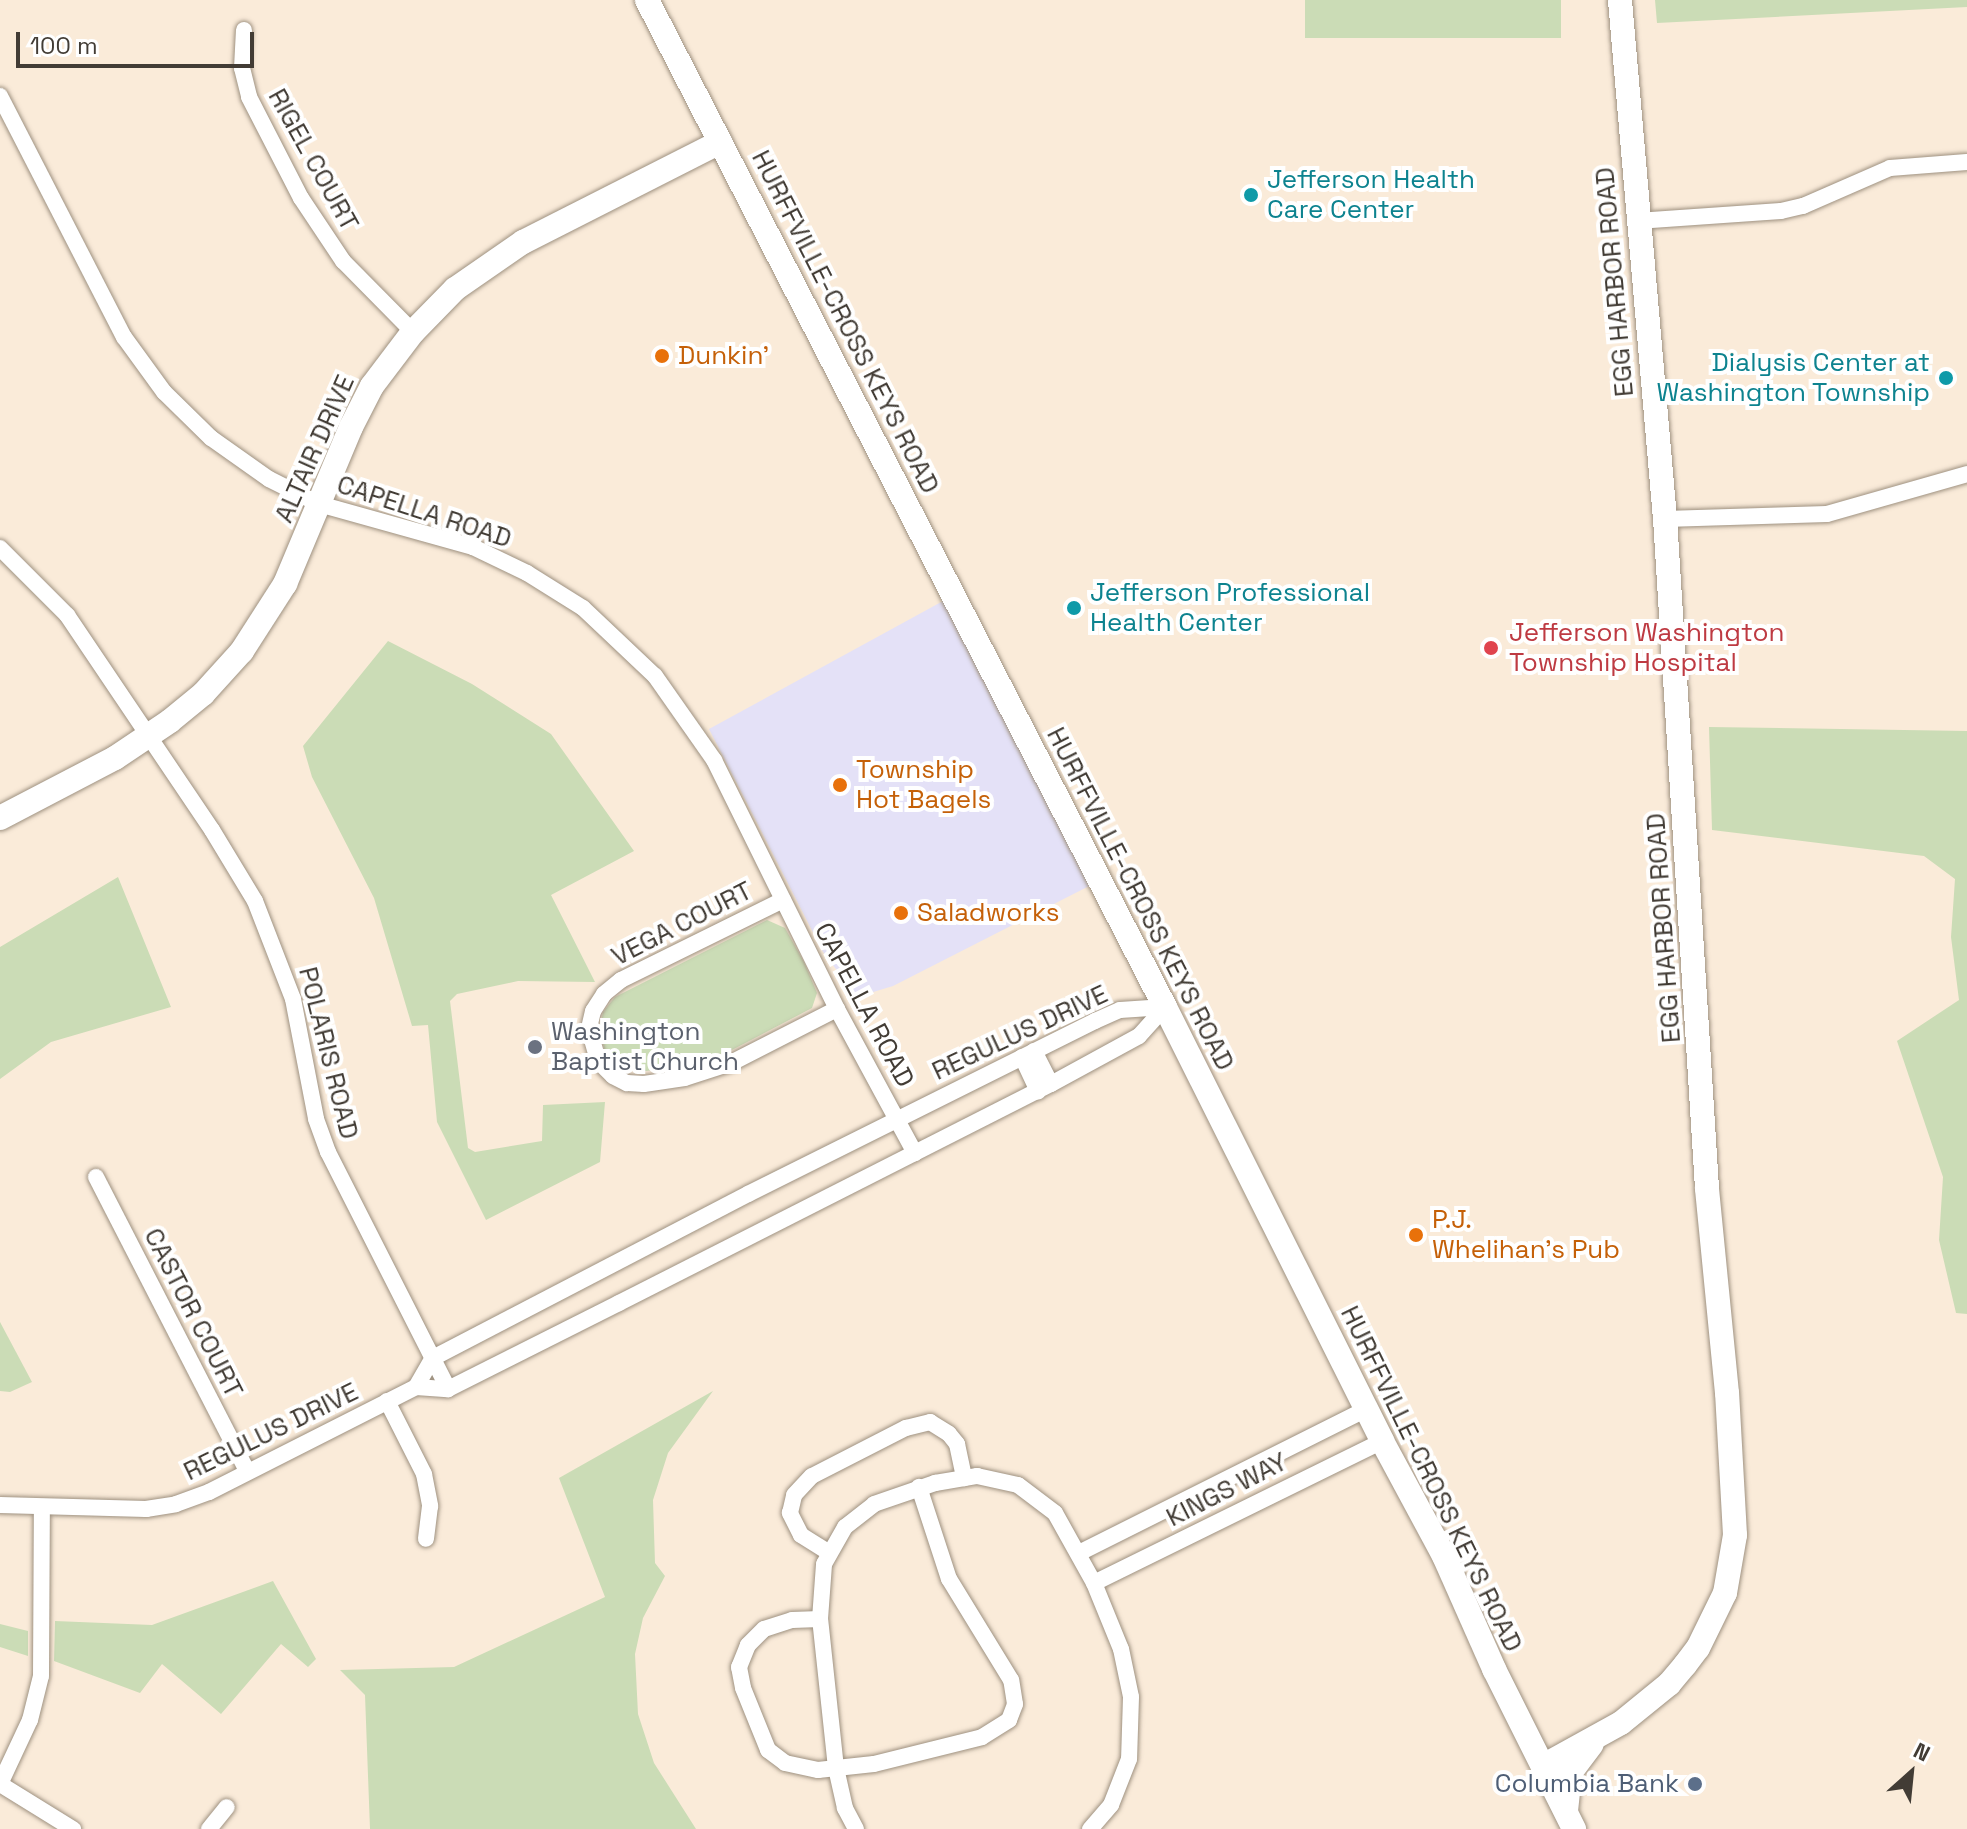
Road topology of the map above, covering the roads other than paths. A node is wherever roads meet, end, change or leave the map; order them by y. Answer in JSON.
{"nodes":[{"id":1,"x":647,"y":0,"type":"edge"},
{"id":2,"x":1620,"y":0,"type":"edge"},
{"id":3,"x":244,"y":30,"type":"dead end"},
{"id":4,"x":0,"y":96,"type":"edge"},
{"id":5,"x":720,"y":142,"type":"junction"},
{"id":6,"x":1967,"y":162,"type":"edge"},
{"id":7,"x":1637,"y":221,"type":"junction"},
{"id":8,"x":413,"y":332,"type":"junction"},
{"id":9,"x":1967,"y":474,"type":"edge"},
{"id":10,"x":319,"y":504,"type":"junction"},
{"id":11,"x":1665,"y":519,"type":"junction"},
{"id":12,"x":0,"y":548,"type":"edge"},
{"id":13,"x":150,"y":736,"type":"junction"},
{"id":14,"x":0,"y":818,"type":"edge"},
{"id":15,"x":783,"y":900,"type":"junction"},
{"id":16,"x":1165,"y":1007,"type":"junction"},
{"id":17,"x":837,"y":1009,"type":"junction"},
{"id":18,"x":1028,"y":1054,"type":"junction"},
{"id":19,"x":1045,"y":1087,"type":"junction"},
{"id":20,"x":897,"y":1119,"type":"junction"},
{"id":21,"x":915,"y":1153,"type":"junction"},
{"id":22,"x":96,"y":1177,"type":"dead end"},
{"id":23,"x":433,"y":1358,"type":"junction"},
{"id":24,"x":416,"y":1387,"type":"junction"},
{"id":25,"x":448,"y":1389,"type":"junction"},
{"id":26,"x":387,"y":1401,"type":"junction"},
{"id":27,"x":1366,"y":1409,"type":"junction"},
{"id":28,"x":1382,"y":1441,"type":"junction"},
{"id":29,"x":247,"y":1471,"type":"junction"},
{"id":30,"x":964,"y":1478,"type":"junction"},
{"id":31,"x":919,"y":1487,"type":"junction"},
{"id":32,"x":0,"y":1505,"type":"edge"},
{"id":33,"x":42,"y":1507,"type":"junction"},
{"id":34,"x":426,"y":1539,"type":"dead end"},
{"id":35,"x":828,"y":1552,"type":"junction"},
{"id":36,"x":1079,"y":1553,"type":"junction"},
{"id":37,"x":1094,"y":1583,"type":"junction"},
{"id":38,"x":820,"y":1619,"type":"junction"},
{"id":39,"x":1610,"y":1730,"type":"junction"},
{"id":40,"x":1543,"y":1766,"type":"junction"},
{"id":41,"x":836,"y":1768,"type":"junction"},
{"id":42,"x":0,"y":1784,"type":"edge"},
{"id":43,"x":227,"y":1807,"type":"dead end"},
{"id":44,"x":1570,"y":1821,"type":"edge"},
{"id":45,"x":1095,"y":1828,"type":"edge"},
{"id":46,"x":73,"y":1829,"type":"edge"},
{"id":47,"x":209,"y":1829,"type":"edge"},
{"id":48,"x":856,"y":1829,"type":"edge"}],
"edges":[{"from":1,"to":5,"type":"main road","name":"HURFFVILLE-CROSS KEYS ROAD"},
{"from":2,"to":7,"type":"main road","name":"EGG HARBOR ROAD"},
{"from":3,"to":8,"type":"street","name":"RIGEL COURT"},
{"from":4,"to":10,"type":"street","name":"CAPELLA ROAD"},
{"from":5,"to":8,"type":"main road","name":"ALTAIR DRIVE"},
{"from":5,"to":16,"type":"main road","name":"HURFFVILLE-CROSS KEYS ROAD"},
{"from":6,"to":7,"type":"street"},
{"from":7,"to":11,"type":"main road","name":"EGG HARBOR ROAD"},
{"from":8,"to":10,"type":"main road","name":"ALTAIR DRIVE"},
{"from":9,"to":11,"type":"street"},
{"from":10,"to":13,"type":"main road","name":"ALTAIR DRIVE"},
{"from":10,"to":15,"type":"street","name":"CAPELLA ROAD"},
{"from":11,"to":39,"type":"main road","name":"EGG HARBOR ROAD"},
{"from":12,"to":13,"type":"street","name":"POLARIS ROAD"},
{"from":13,"to":14,"type":"main road","name":"ALTAIR DRIVE"},
{"from":13,"to":23,"type":"street","name":"POLARIS ROAD"},
{"from":15,"to":17,"type":"street","name":"CAPELLA ROAD"},
{"from":15,"to":17,"type":"street","name":"VEGA COURT"},
{"from":16,"to":18,"type":"street","name":"REGULUS DRIVE"},
{"from":16,"to":19,"type":"street","name":"REGULUS DRIVE"},
{"from":16,"to":27,"type":"main road","name":"HURFFVILLE-CROSS KEYS ROAD"},
{"from":17,"to":20,"type":"street","name":"CAPELLA ROAD"},
{"from":18,"to":19,"type":"street"},
{"from":18,"to":20,"type":"street","name":"REGULUS DRIVE"},
{"from":19,"to":21,"type":"street","name":"REGULUS DRIVE"},
{"from":20,"to":21,"type":"street","name":"CAPELLA ROAD"},
{"from":20,"to":23,"type":"street","name":"REGULUS DRIVE"},
{"from":21,"to":25,"type":"street","name":"REGULUS DRIVE"},
{"from":22,"to":29,"type":"street","name":"CASTOR COURT"},
{"from":23,"to":24,"type":"street"},
{"from":23,"to":25,"type":"street","name":"POLARIS ROAD"},
{"from":24,"to":25,"type":"street","name":"REGULUS DRIVE"},
{"from":24,"to":26,"type":"street","name":"REGULUS DRIVE"},
{"from":26,"to":29,"type":"street","name":"REGULUS DRIVE"},
{"from":26,"to":34,"type":"street"},
{"from":27,"to":28,"type":"main road","name":"HURFFVILLE-CROSS KEYS ROAD"},
{"from":27,"to":36,"type":"street","name":"KINGS WAY"},
{"from":28,"to":37,"type":"street","name":"KINGS WAY"},
{"from":28,"to":40,"type":"main road","name":"HURFFVILLE-CROSS KEYS ROAD"},
{"from":29,"to":33,"type":"street","name":"REGULUS DRIVE"},
{"from":30,"to":31,"type":"street"},
{"from":30,"to":35,"type":"street"},
{"from":30,"to":36,"type":"street"},
{"from":31,"to":35,"type":"street"},
{"from":31,"to":41,"type":"street"},
{"from":32,"to":33,"type":"street","name":"REGULUS DRIVE"},
{"from":33,"to":42,"type":"street"},
{"from":35,"to":38,"type":"street"},
{"from":36,"to":37,"type":"street"},
{"from":37,"to":45,"type":"street"},
{"from":38,"to":41,"type":"street"},
{"from":38,"to":41,"type":"street"},
{"from":39,"to":40,"type":"main road","name":"EGG HARBOR ROAD"},
{"from":39,"to":44,"type":"main road"},
{"from":40,"to":44,"type":"main road","name":"HURFFVILLE-CROSS KEYS ROAD"},
{"from":41,"to":48,"type":"street"},
{"from":42,"to":46,"type":"street"},
{"from":43,"to":47,"type":"street"}]}
